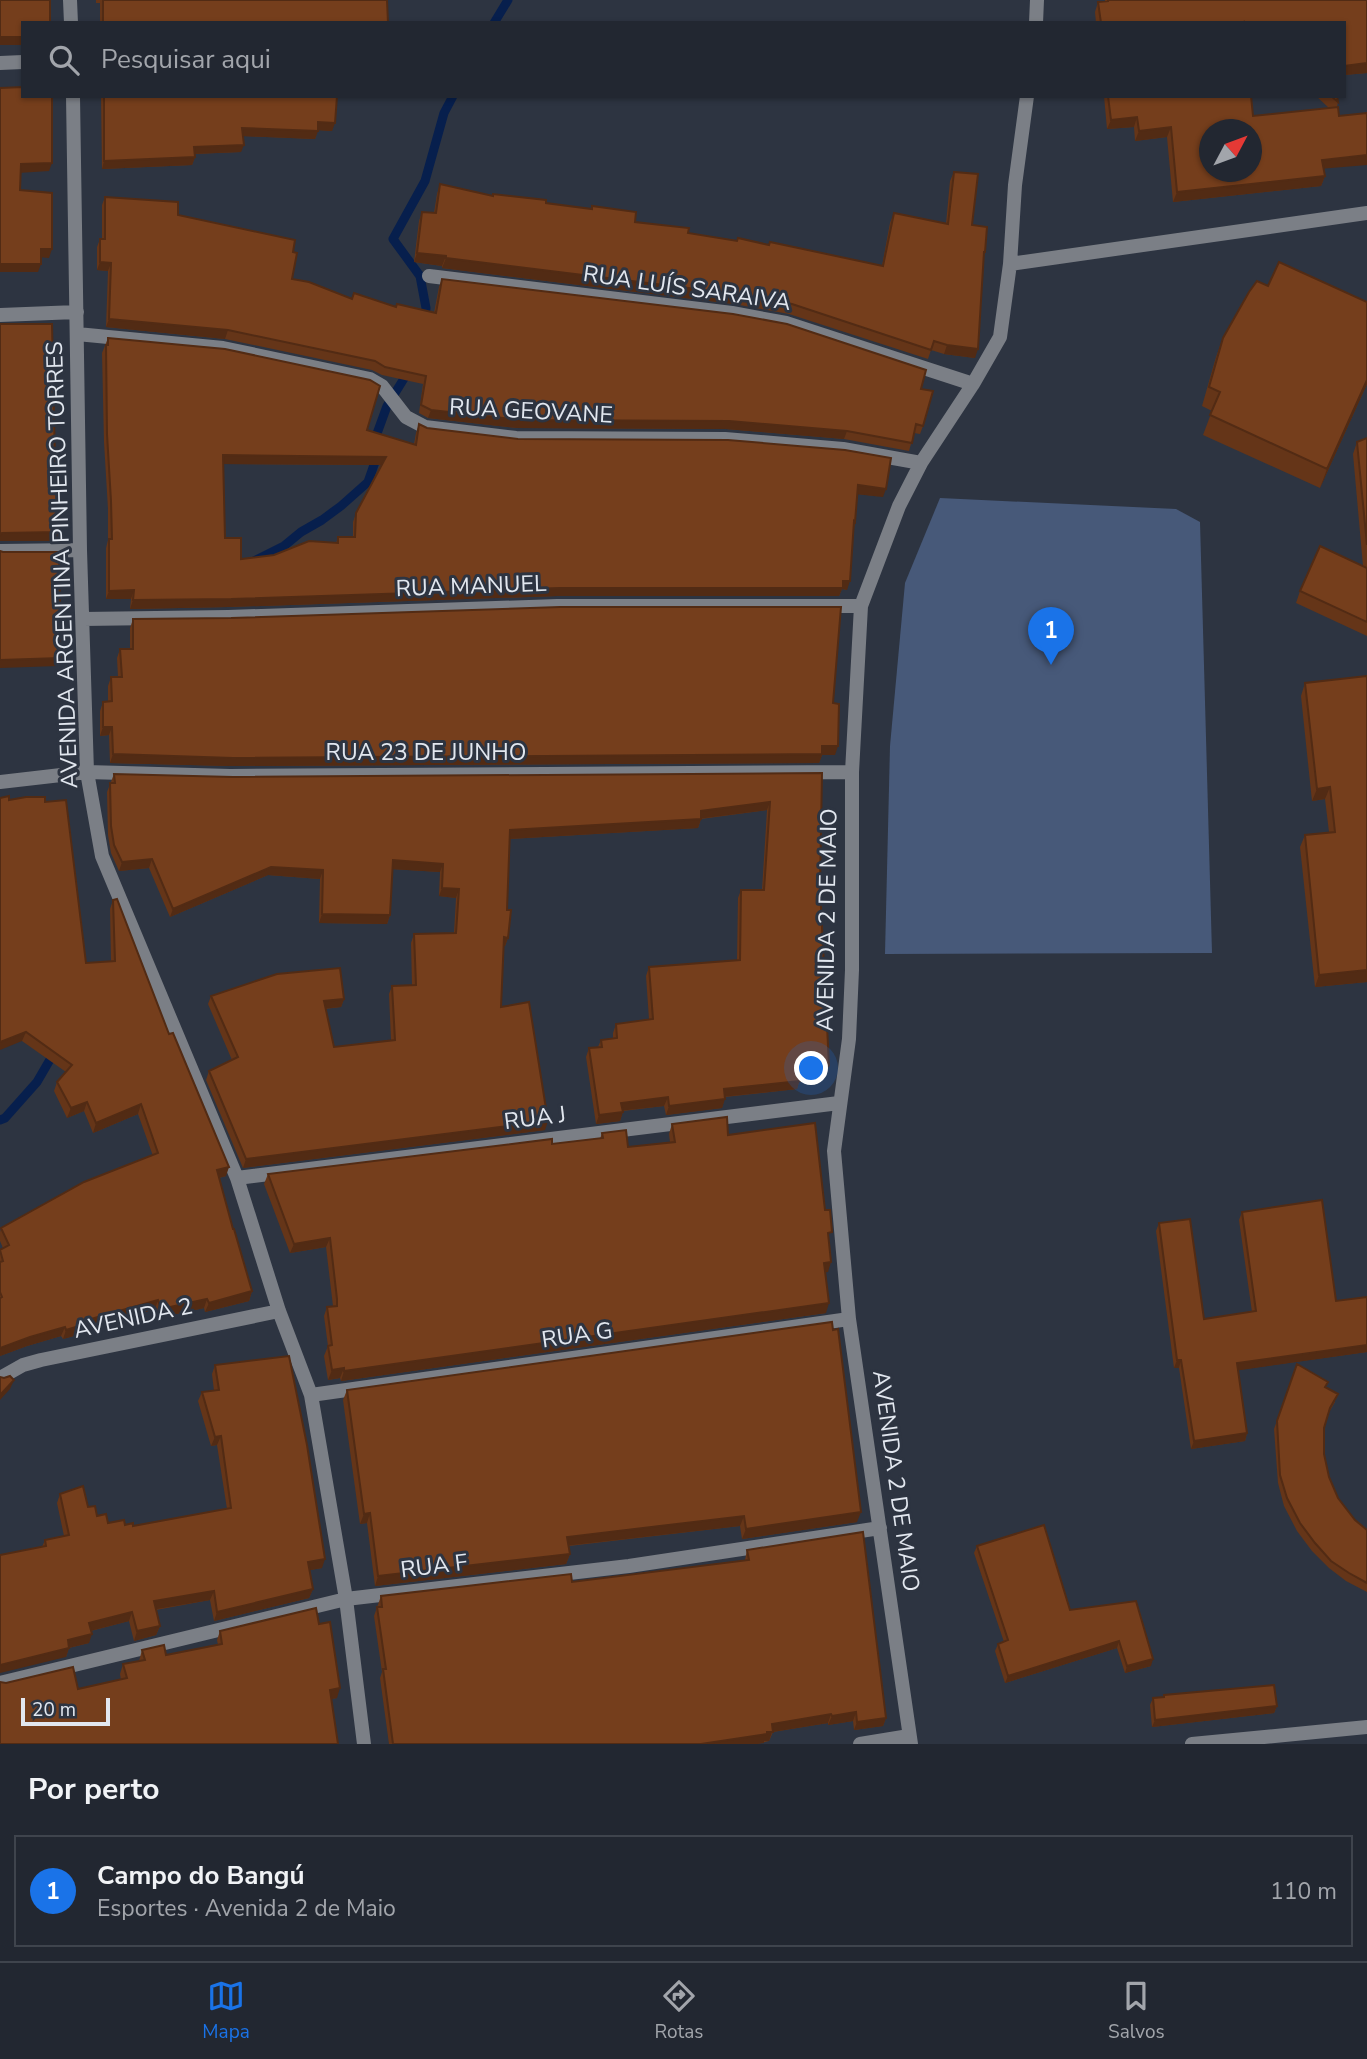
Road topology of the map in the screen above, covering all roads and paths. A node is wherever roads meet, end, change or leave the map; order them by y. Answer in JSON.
{"nodes":[{"id":1,"x":70,"y":0,"type":"edge"},
{"id":2,"x":1037,"y":0,"type":"edge"},
{"id":3,"x":71,"y":21,"type":"edge"},
{"id":4,"x":1037,"y":21,"type":"edge"},
{"id":5,"x":21,"y":62,"type":"edge"},
{"id":6,"x":0,"y":63,"type":"edge"},
{"id":7,"x":73,"y":98,"type":"edge"},
{"id":8,"x":1027,"y":98,"type":"edge"},
{"id":9,"x":1367,"y":214,"type":"edge"},
{"id":10,"x":1010,"y":264,"type":"junction"},
{"id":11,"x":429,"y":276,"type":"dead end"},
{"id":12,"x":77,"y":312,"type":"junction"},
{"id":13,"x":0,"y":315,"type":"edge"},
{"id":14,"x":77,"y":334,"type":"junction"},
{"id":15,"x":973,"y":384,"type":"junction"},
{"id":16,"x":921,"y":463,"type":"junction"},
{"id":17,"x":80,"y":550,"type":"junction"},
{"id":18,"x":0,"y":551,"type":"edge"},
{"id":19,"x":861,"y":606,"type":"junction"},
{"id":20,"x":83,"y":620,"type":"junction"},
{"id":21,"x":87,"y":772,"type":"junction"},
{"id":22,"x":852,"y":772,"type":"junction"},
{"id":23,"x":0,"y":782,"type":"edge"},
{"id":24,"x":839,"y":1103,"type":"junction"},
{"id":25,"x":237,"y":1178,"type":"junction"},
{"id":26,"x":279,"y":1311,"type":"junction"},
{"id":27,"x":849,"y":1319,"type":"junction"},
{"id":28,"x":0,"y":1378,"type":"edge"},
{"id":29,"x":311,"y":1395,"type":"junction"},
{"id":30,"x":880,"y":1528,"type":"junction"},
{"id":31,"x":346,"y":1599,"type":"junction"},
{"id":32,"x":0,"y":1683,"type":"edge"},
{"id":33,"x":1367,"y":1727,"type":"edge"},
{"id":34,"x":910,"y":1740,"type":"edge"},
{"id":35,"x":364,"y":1744,"type":"edge"},
{"id":36,"x":860,"y":1744,"type":"edge"},
{"id":37,"x":1192,"y":1744,"type":"edge"}],
"edges":[{"from":1,"to":3,"type":"street"},
{"from":2,"to":4,"type":"street"},
{"from":5,"to":6,"type":"street"},
{"from":7,"to":12,"type":"street","name":"AVENIDA ARGENTINA PINHEIRO TORRES"},
{"from":8,"to":10,"type":"street"},
{"from":9,"to":10,"type":"street"},
{"from":10,"to":15,"type":"street","name":"AVENIDA 2 DE MAIO"},
{"from":11,"to":15,"type":"street","name":"RUA LUÍS SARAIVA"},
{"from":12,"to":13,"type":"street"},
{"from":12,"to":14,"type":"street","name":"AVENIDA ARGENTINA PINHEIRO TORRES"},
{"from":14,"to":16,"type":"street","name":"RUA GEOVANE"},
{"from":14,"to":17,"type":"street","name":"AVENIDA ARGENTINA PINHEIRO TORRES"},
{"from":15,"to":16,"type":"street","name":"AVENIDA 2 DE MAIO"},
{"from":16,"to":19,"type":"street","name":"AVENIDA 2 DE MAIO"},
{"from":17,"to":18,"type":"street"},
{"from":17,"to":20,"type":"street","name":"AVENIDA ARGENTINA PINHEIRO TORRES"},
{"from":19,"to":20,"type":"street","name":"RUA MANUEL"},
{"from":19,"to":22,"type":"street","name":"AVENIDA 2 DE MAIO"},
{"from":20,"to":21,"type":"street","name":"AVENIDA ARGENTINA PINHEIRO TORRES"},
{"from":21,"to":22,"type":"street","name":"RUA 23 DE JUNHO"},
{"from":21,"to":23,"type":"street","name":"RUA 23 DE JUNHO"},
{"from":21,"to":25,"type":"street","name":"AVENIDA ARGENTINA PINHEIRO TORRES"},
{"from":22,"to":24,"type":"street","name":"AVENIDA 2 DE MAIO"},
{"from":24,"to":25,"type":"street","name":"RUA J"},
{"from":24,"to":27,"type":"street","name":"AVENIDA 2 DE MAIO"},
{"from":25,"to":26,"type":"street","name":"AVENIDA ARGENTINA PINHEIRO TORRES"},
{"from":26,"to":28,"type":"street","name":"AVENIDA 2"},
{"from":26,"to":29,"type":"street","name":"AVENIDA ARGENTINA PINHEIRO TORRES"},
{"from":27,"to":29,"type":"street","name":"RUA G"},
{"from":27,"to":30,"type":"street","name":"AVENIDA 2 DE MAIO"},
{"from":29,"to":31,"type":"street","name":"AVENIDA ARGENTINA PINHEIRO TORRES"},
{"from":30,"to":31,"type":"street","name":"RUA F"},
{"from":30,"to":34,"type":"street","name":"AVENIDA 2 DE MAIO"},
{"from":31,"to":32,"type":"street","name":"RUA F"},
{"from":31,"to":35,"type":"street","name":"AVENIDA ARGENTINA PINHEIRO TORRES"},
{"from":33,"to":37,"type":"street"},
{"from":34,"to":36,"type":"street"}]}
